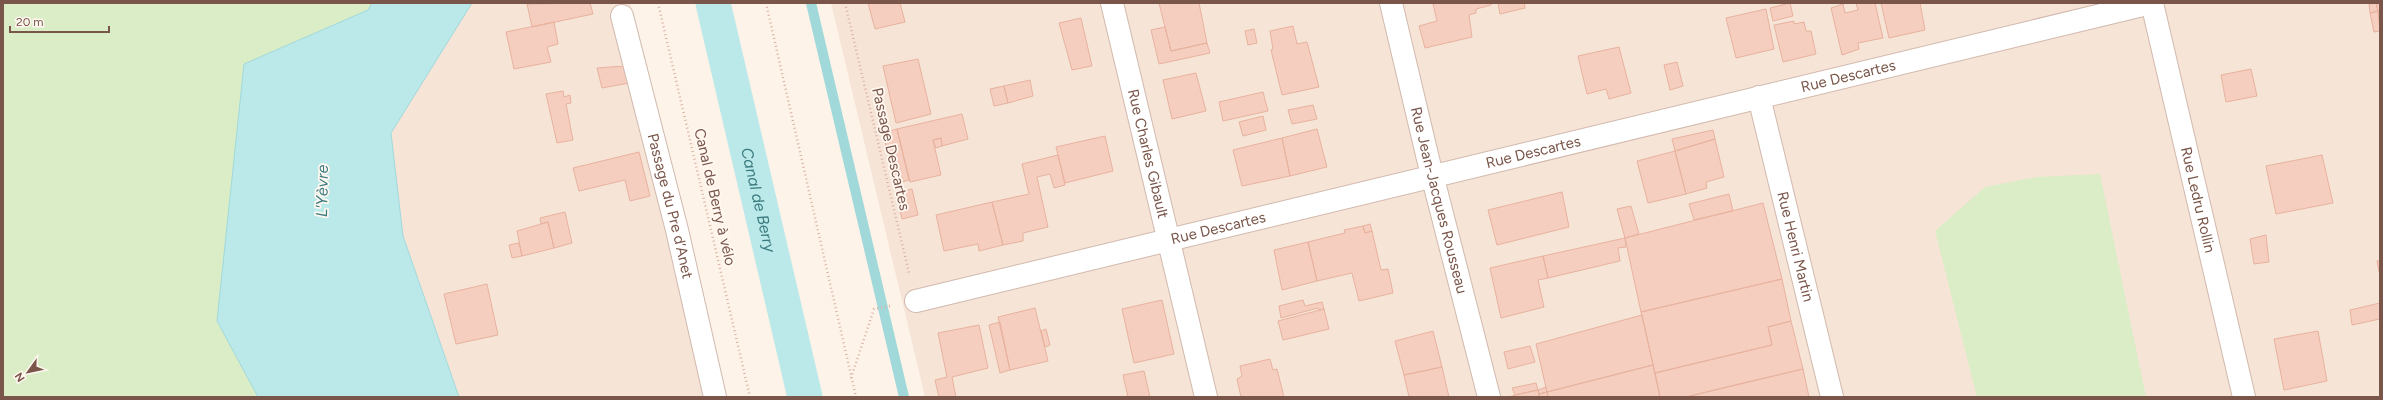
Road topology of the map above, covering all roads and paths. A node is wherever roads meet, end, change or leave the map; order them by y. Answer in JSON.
{"nodes":[{"id":1,"x":658,"y":3,"type":"edge"},
{"id":2,"x":766,"y":3,"type":"edge"},
{"id":3,"x":845,"y":3,"type":"edge"},
{"id":4,"x":1112,"y":3,"type":"edge"},
{"id":5,"x":1391,"y":3,"type":"edge"},
{"id":6,"x":2152,"y":3,"type":"edge"},
{"id":7,"x":622,"y":16,"type":"dead end"},
{"id":8,"x":1759,"y":97,"type":"junction"},
{"id":9,"x":1432,"y":176,"type":"junction"},
{"id":10,"x":1168,"y":238,"type":"junction"},
{"id":11,"x":916,"y":301,"type":"joint"},
{"id":12,"x":874,"y":309,"type":"dead end"},
{"id":13,"x":851,"y":378,"type":"junction"},
{"id":14,"x":715,"y":397,"type":"edge"},
{"id":15,"x":750,"y":397,"type":"edge"},
{"id":16,"x":856,"y":397,"type":"edge"},
{"id":17,"x":1206,"y":397,"type":"edge"},
{"id":18,"x":1489,"y":397,"type":"edge"},
{"id":19,"x":1832,"y":397,"type":"edge"},
{"id":20,"x":2244,"y":397,"type":"edge"}],
"edges":[{"from":1,"to":15,"type":"path","name":"Canal de Berry à vélo"},
{"from":2,"to":13,"type":"path"},
{"from":3,"to":11,"type":"path","name":"Passage Descartes"},
{"from":4,"to":10,"type":"street","name":"Rue Charles Gibault"},
{"from":5,"to":9,"type":"street","name":"Rue Jean-Jacques Rousseau"},
{"from":6,"to":8,"type":"street","name":"Rue Descartes"},
{"from":6,"to":20,"type":"street","name":"Rue Ledru Rollin"},
{"from":7,"to":14,"type":"street","name":"Passage du Pre d’Anet"},
{"from":8,"to":9,"type":"street","name":"Rue Descartes"},
{"from":8,"to":19,"type":"street","name":"Rue Henri Martin"},
{"from":9,"to":10,"type":"street","name":"Rue Descartes"},
{"from":9,"to":18,"type":"street","name":"Rue Jean-Jacques Rousseau"},
{"from":10,"to":11,"type":"street","name":"Rue Descartes"},
{"from":10,"to":17,"type":"street","name":"Rue Charles Gibault"},
{"from":12,"to":13,"type":"path"},
{"from":13,"to":16,"type":"path"}]}
